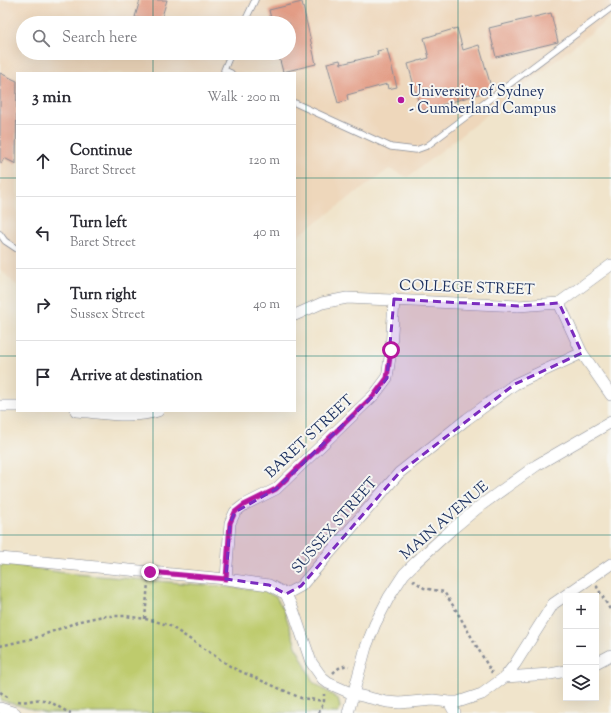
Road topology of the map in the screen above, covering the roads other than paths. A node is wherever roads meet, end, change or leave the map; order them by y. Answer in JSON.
{"nodes":[{"id":1,"x":254,"y":0,"type":"edge"},
{"id":2,"x":611,"y":8,"type":"edge"},
{"id":3,"x":247,"y":16,"type":"edge"},
{"id":4,"x":228,"y":60,"type":"edge"},
{"id":5,"x":229,"y":72,"type":"edge"},
{"id":6,"x":296,"y":103,"type":"edge"},
{"id":7,"x":0,"y":234,"type":"edge"},
{"id":8,"x":16,"y":248,"type":"edge"},
{"id":9,"x":611,"y":265,"type":"edge"},
{"id":10,"x":394,"y":299,"type":"junction"},
{"id":11,"x":559,"y":303,"type":"junction"},
{"id":12,"x":296,"y":315,"type":"edge"},
{"id":13,"x":582,"y":353,"type":"junction"},
{"id":14,"x":611,"y":395,"type":"edge"},
{"id":15,"x":0,"y":406,"type":"edge"},
{"id":16,"x":16,"y":406,"type":"edge"},
{"id":17,"x":86,"y":412,"type":"edge"},
{"id":18,"x":155,"y":412,"type":"edge"},
{"id":19,"x":611,"y":422,"type":"edge"},
{"id":20,"x":0,"y":558,"type":"edge"},
{"id":21,"x":611,"y":564,"type":"edge"},
{"id":22,"x":226,"y":579,"type":"junction"},
{"id":23,"x":286,"y":594,"type":"junction"},
{"id":24,"x":611,"y":655,"type":"edge"},
{"id":25,"x":599,"y":661,"type":"edge"},
{"id":26,"x":563,"y":672,"type":"edge"},
{"id":27,"x":505,"y":678,"type":"junction"},
{"id":28,"x":353,"y":694,"type":"junction"},
{"id":29,"x":449,"y":702,"type":"junction"},
{"id":30,"x":0,"y":708,"type":"edge"},
{"id":31,"x":15,"y":713,"type":"edge"},
{"id":32,"x":348,"y":713,"type":"edge"},
{"id":33,"x":455,"y":713,"type":"edge"}],
"edges":[{"from":1,"to":3,"type":"lane"},
{"from":2,"to":6,"type":"lane"},
{"from":4,"to":5,"type":"lane"},
{"from":7,"to":8,"type":"lane"},
{"from":9,"to":11,"type":"street"},
{"from":10,"to":11,"type":"street","name":"COLLEGE STREET"},
{"from":10,"to":12,"type":"street","name":"COLLEGE STREET"},
{"from":10,"to":22,"type":"street","name":"BARET STREET"},
{"from":11,"to":13,"type":"street"},
{"from":13,"to":14,"type":"street"},
{"from":13,"to":23,"type":"street","name":"SUSSEX STREET"},
{"from":15,"to":16,"type":"street"},
{"from":17,"to":18,"type":"street"},
{"from":19,"to":28,"type":"street","name":"MAIN AVENUE"},
{"from":20,"to":22,"type":"street"},
{"from":21,"to":27,"type":"street"},
{"from":22,"to":23,"type":"street"},
{"from":23,"to":28,"type":"street"},
{"from":24,"to":25,"type":"street"},
{"from":26,"to":27,"type":"street"},
{"from":27,"to":29,"type":"street"},
{"from":28,"to":29,"type":"street"},
{"from":28,"to":32,"type":"street","name":"MAIN AVENUE"},
{"from":29,"to":33,"type":"street"},
{"from":30,"to":31,"type":"street"}]}
